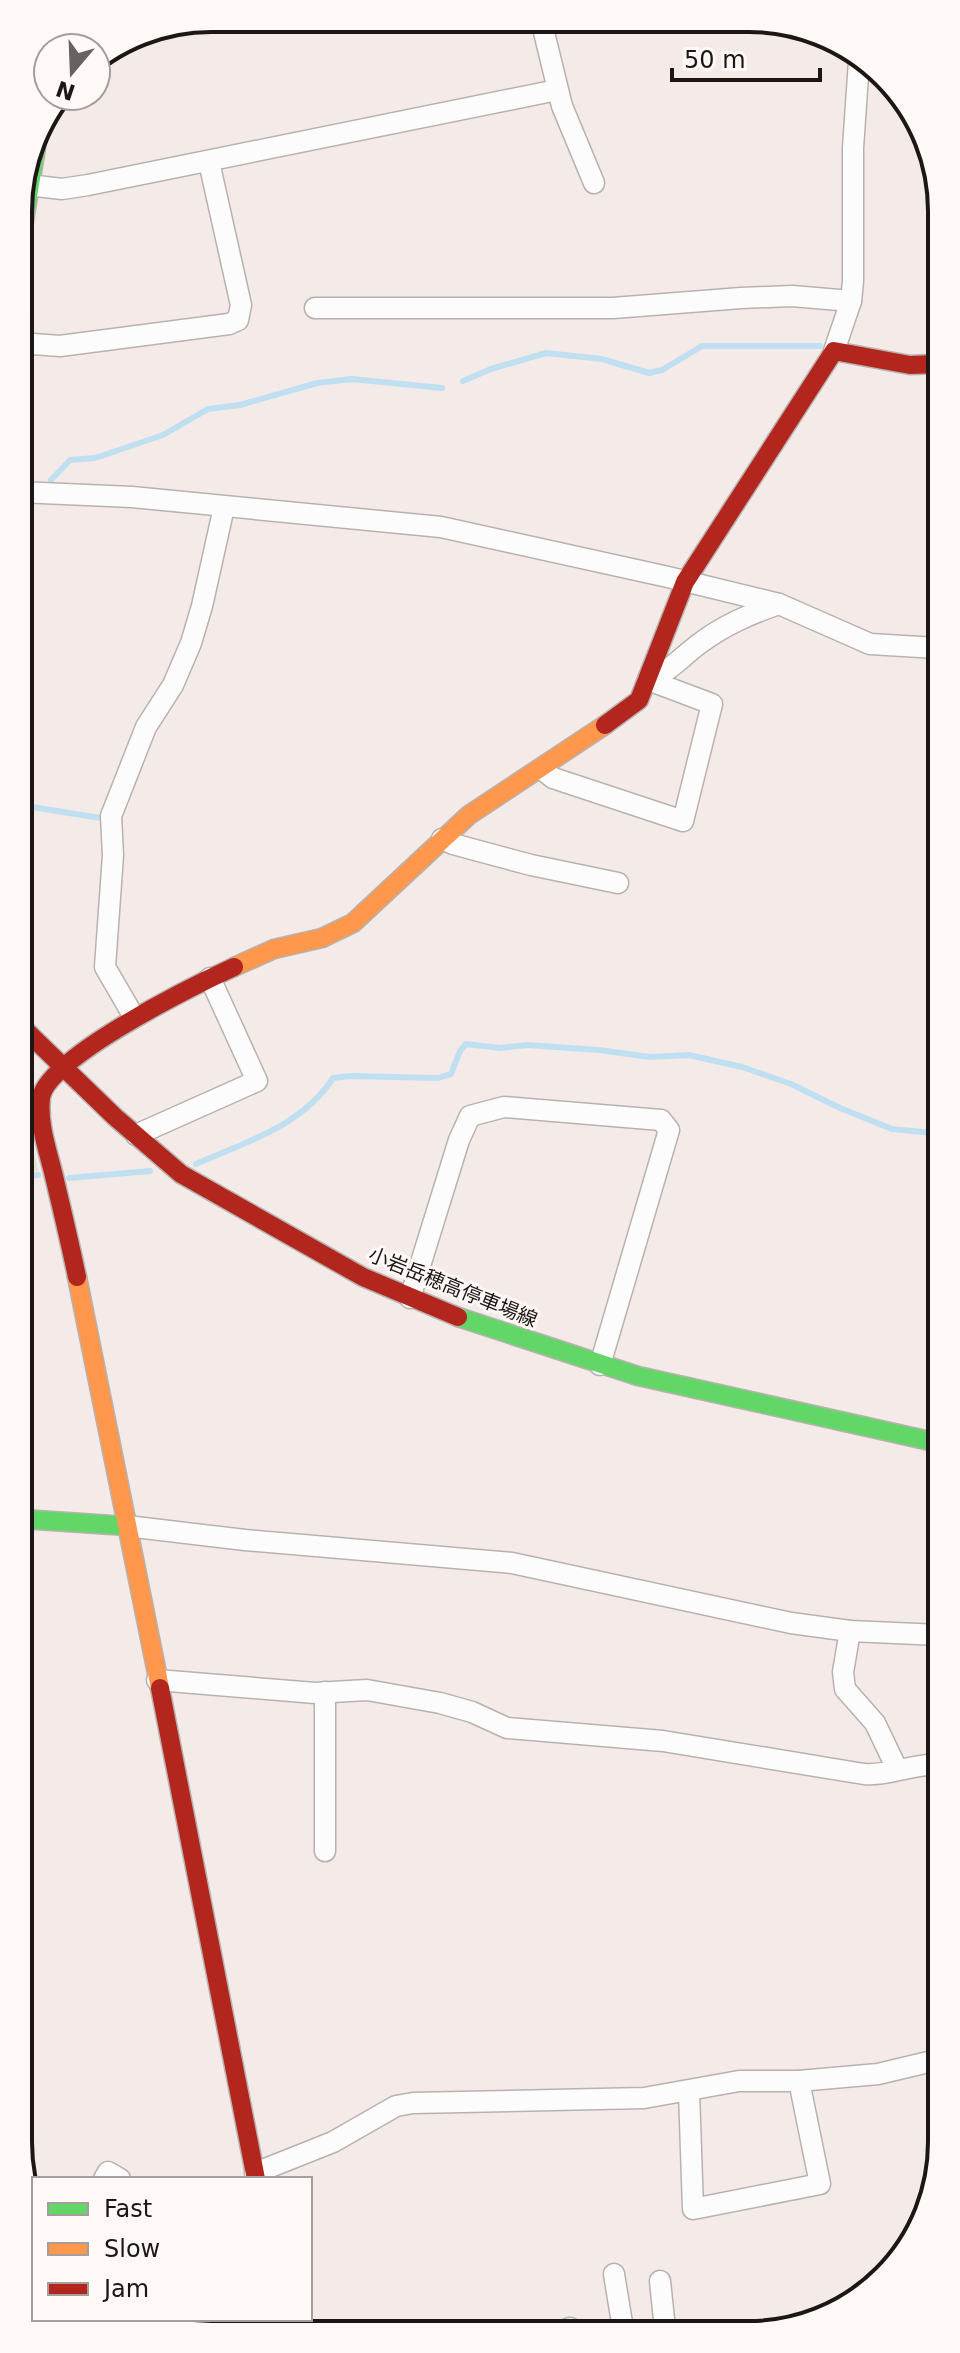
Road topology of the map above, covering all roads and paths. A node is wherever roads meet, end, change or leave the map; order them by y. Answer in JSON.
{"nodes":[{"id":1,"x":544,"y":32,"type":"edge"},
{"id":2,"x":858,"y":69,"type":"edge"},
{"id":3,"x":557,"y":90,"type":"junction"},
{"id":4,"x":209,"y":162,"type":"junction"},
{"id":5,"x":594,"y":183,"type":"dead end"},
{"id":6,"x":34,"y":186,"type":"edge"},
{"id":7,"x":851,"y":301,"type":"junction"},
{"id":8,"x":315,"y":308,"type":"dead end"},
{"id":9,"x":32,"y":344,"type":"edge"},
{"id":10,"x":834,"y":351,"type":"junction"},
{"id":11,"x":928,"y":364,"type":"edge"},
{"id":12,"x":32,"y":493,"type":"edge"},
{"id":13,"x":224,"y":507,"type":"junction"},
{"id":14,"x":685,"y":582,"type":"junction"},
{"id":15,"x":779,"y":604,"type":"junction"},
{"id":16,"x":928,"y":647,"type":"edge"},
{"id":17,"x":648,"y":680,"type":"junction"},
{"id":18,"x":542,"y":769,"type":"junction"},
{"id":19,"x":442,"y":839,"type":"junction"},
{"id":20,"x":618,"y":883,"type":"dead end"},
{"id":21,"x":210,"y":978,"type":"junction"},
{"id":22,"x":134,"y":1017,"type":"junction"},
{"id":23,"x":32,"y":1037,"type":"edge"},
{"id":24,"x":63,"y":1068,"type":"junction"},
{"id":25,"x":136,"y":1135,"type":"junction"},
{"id":26,"x":410,"y":1298,"type":"junction"},
{"id":27,"x":600,"y":1365,"type":"junction"},
{"id":28,"x":928,"y":1441,"type":"edge"},
{"id":29,"x":32,"y":1520,"type":"edge"},
{"id":30,"x":127,"y":1526,"type":"junction"},
{"id":31,"x":850,"y":1631,"type":"junction"},
{"id":32,"x":928,"y":1634,"type":"edge"},
{"id":33,"x":157,"y":1680,"type":"junction"},
{"id":34,"x":325,"y":1692,"type":"junction"},
{"id":35,"x":928,"y":1764,"type":"edge"},
{"id":36,"x":897,"y":1769,"type":"junction"},
{"id":37,"x":325,"y":1851,"type":"dead end"},
{"id":38,"x":928,"y":2062,"type":"edge"},
{"id":39,"x":799,"y":2081,"type":"junction"},
{"id":40,"x":689,"y":2092,"type":"junction"},
{"id":41,"x":256,"y":2176,"type":"edge"},
{"id":42,"x":614,"y":2274,"type":"dead end"},
{"id":43,"x":660,"y":2281,"type":"dead end"},
{"id":44,"x":622,"y":2321,"type":"edge"},
{"id":45,"x":664,"y":2321,"type":"edge"}],
"edges":[{"from":1,"to":3,"type":"street"},
{"from":2,"to":7,"type":"street"},
{"from":3,"to":4,"type":"street"},
{"from":3,"to":5,"type":"street"},
{"from":4,"to":6,"type":"street"},
{"from":4,"to":9,"type":"street"},
{"from":7,"to":8,"type":"street"},
{"from":7,"to":10,"type":"street"},
{"from":10,"to":11,"type":"street"},
{"from":10,"to":14,"type":"street"},
{"from":12,"to":13,"type":"street"},
{"from":13,"to":14,"type":"street"},
{"from":13,"to":22,"type":"street"},
{"from":14,"to":15,"type":"street"},
{"from":14,"to":17,"type":"street"},
{"from":15,"to":16,"type":"street"},
{"from":15,"to":17,"type":"street"},
{"from":17,"to":18,"type":"street"},
{"from":17,"to":18,"type":"street"},
{"from":18,"to":19,"type":"street"},
{"from":19,"to":20,"type":"street"},
{"from":19,"to":21,"type":"street"},
{"from":21,"to":22,"type":"street"},
{"from":21,"to":25,"type":"street"},
{"from":22,"to":24,"type":"street"},
{"from":23,"to":24,"type":"street","name":"小岩岳穂高停車場線"},
{"from":24,"to":25,"type":"street","name":"小岩岳穂高停車場線"},
{"from":24,"to":30,"type":"street"},
{"from":25,"to":26,"type":"street","name":"小岩岳穂高停車場線"},
{"from":26,"to":27,"type":"street","name":"小岩岳穂高停車場線"},
{"from":26,"to":27,"type":"street"},
{"from":27,"to":28,"type":"street","name":"小岩岳穂高停車場線"},
{"from":29,"to":30,"type":"street"},
{"from":30,"to":31,"type":"street"},
{"from":30,"to":33,"type":"street"},
{"from":31,"to":32,"type":"street"},
{"from":31,"to":36,"type":"street"},
{"from":33,"to":34,"type":"street"},
{"from":33,"to":41,"type":"street"},
{"from":34,"to":36,"type":"street"},
{"from":34,"to":37,"type":"street"},
{"from":35,"to":36,"type":"street"},
{"from":38,"to":39,"type":"street"},
{"from":39,"to":40,"type":"street"},
{"from":39,"to":40,"type":"street"},
{"from":40,"to":41,"type":"street"},
{"from":42,"to":44,"type":"street"},
{"from":43,"to":45,"type":"street"}]}
